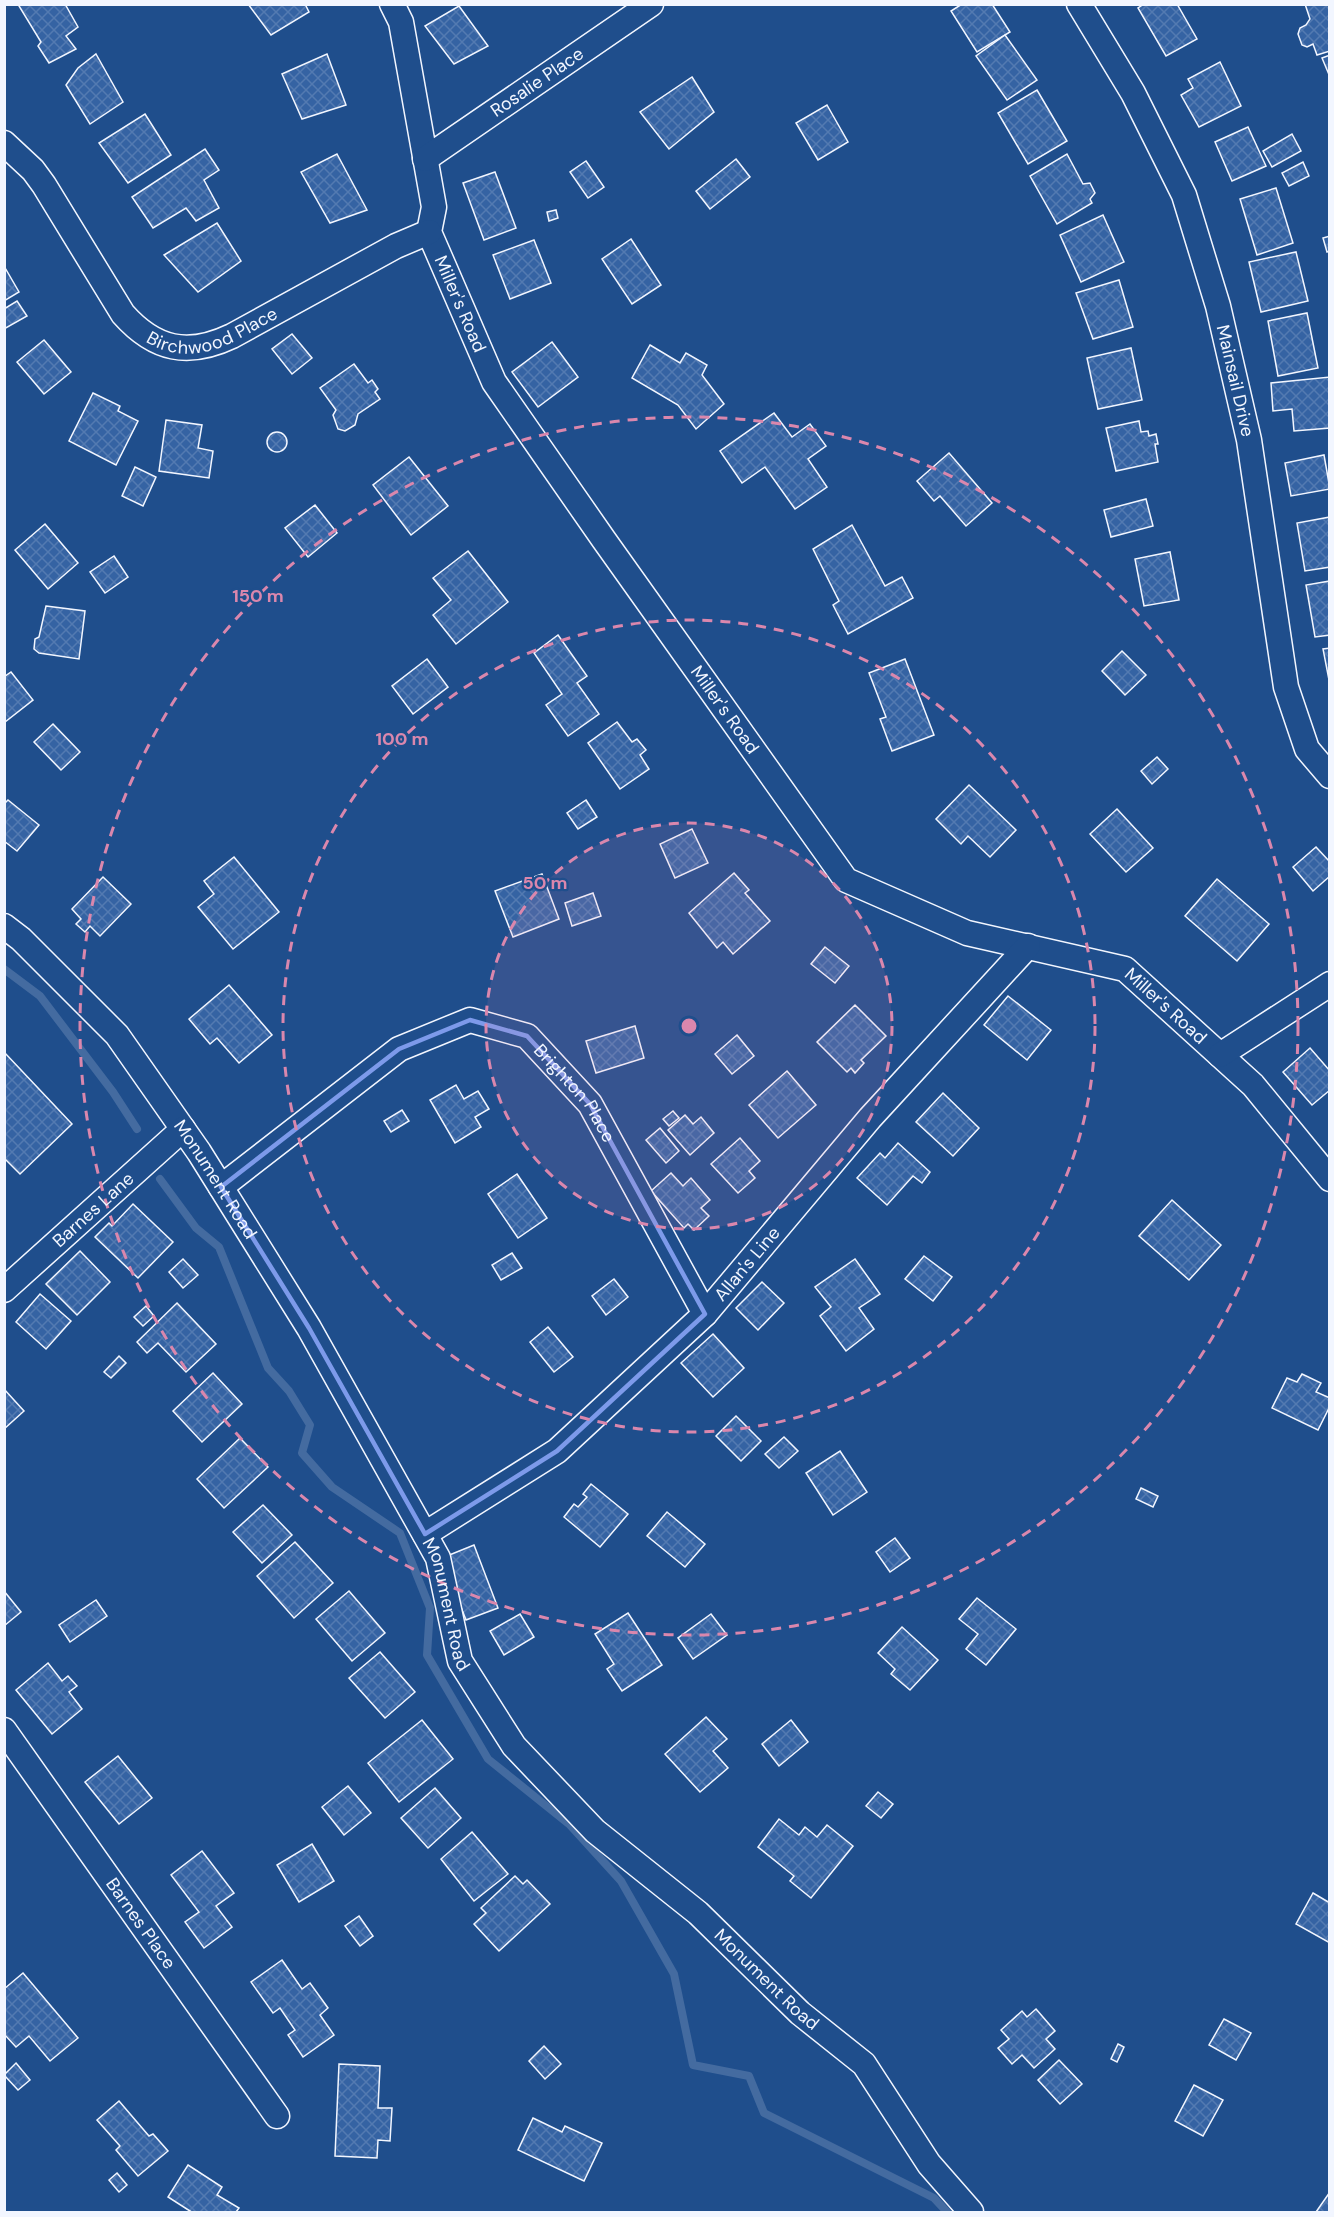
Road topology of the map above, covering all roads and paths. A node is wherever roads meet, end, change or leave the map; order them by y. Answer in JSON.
{"nodes":[{"id":1,"x":392,"y":4,"type":"edge"},
{"id":2,"x":651,"y":4,"type":"edge"},
{"id":3,"x":1079,"y":4,"type":"edge"},
{"id":4,"x":4,"y":143,"type":"edge"},
{"id":5,"x":425,"y":159,"type":"junction"},
{"id":6,"x":429,"y":232,"type":"junction"},
{"id":7,"x":1329,"y":776,"type":"edge"},
{"id":8,"x":4,"y":926,"type":"edge"},
{"id":9,"x":1028,"y":946,"type":"junction"},
{"id":10,"x":1329,"y":984,"type":"edge"},
{"id":11,"x":1221,"y":1056,"type":"junction"},
{"id":12,"x":183,"y":1129,"type":"junction"},
{"id":13,"x":1329,"y":1179,"type":"edge"},
{"id":14,"x":221,"y":1187,"type":"junction"},
{"id":15,"x":4,"y":1290,"type":"edge"},
{"id":16,"x":705,"y":1314,"type":"junction"},
{"id":17,"x":425,"y":1534,"type":"junction"},
{"id":18,"x":4,"y":1730,"type":"edge"},
{"id":19,"x":277,"y":2116,"type":"dead end"},
{"id":20,"x":971,"y":2212,"type":"edge"}],
"edges":[{"from":1,"to":5,"type":"street","name":"Miller's Road"},
{"from":2,"to":5,"type":"street","name":"Rosalie Place"},
{"from":3,"to":7,"type":"street","name":"Mainsail Drive"},
{"from":4,"to":6,"type":"street","name":"Birchwood Place"},
{"from":5,"to":6,"type":"street","name":"Miller's Road"},
{"from":6,"to":9,"type":"street","name":"Miller's Road"},
{"from":8,"to":12,"type":"street","name":"Monument Road"},
{"from":9,"to":11,"type":"street","name":"Miller's Road"},
{"from":9,"to":16,"type":"street","name":"Allan's Line"},
{"from":10,"to":11,"type":"street"},
{"from":11,"to":13,"type":"street","name":"Miller's Road"},
{"from":12,"to":14,"type":"street","name":"Monument Road"},
{"from":12,"to":15,"type":"street","name":"Barnes Lane"},
{"from":14,"to":16,"type":"street","name":"Brighton Place"},
{"from":14,"to":17,"type":"street","name":"Monument Road"},
{"from":16,"to":17,"type":"street","name":"Allan's Line"},
{"from":17,"to":20,"type":"street","name":"Monument Road"},
{"from":18,"to":19,"type":"street","name":"Barnes Place"}]}
